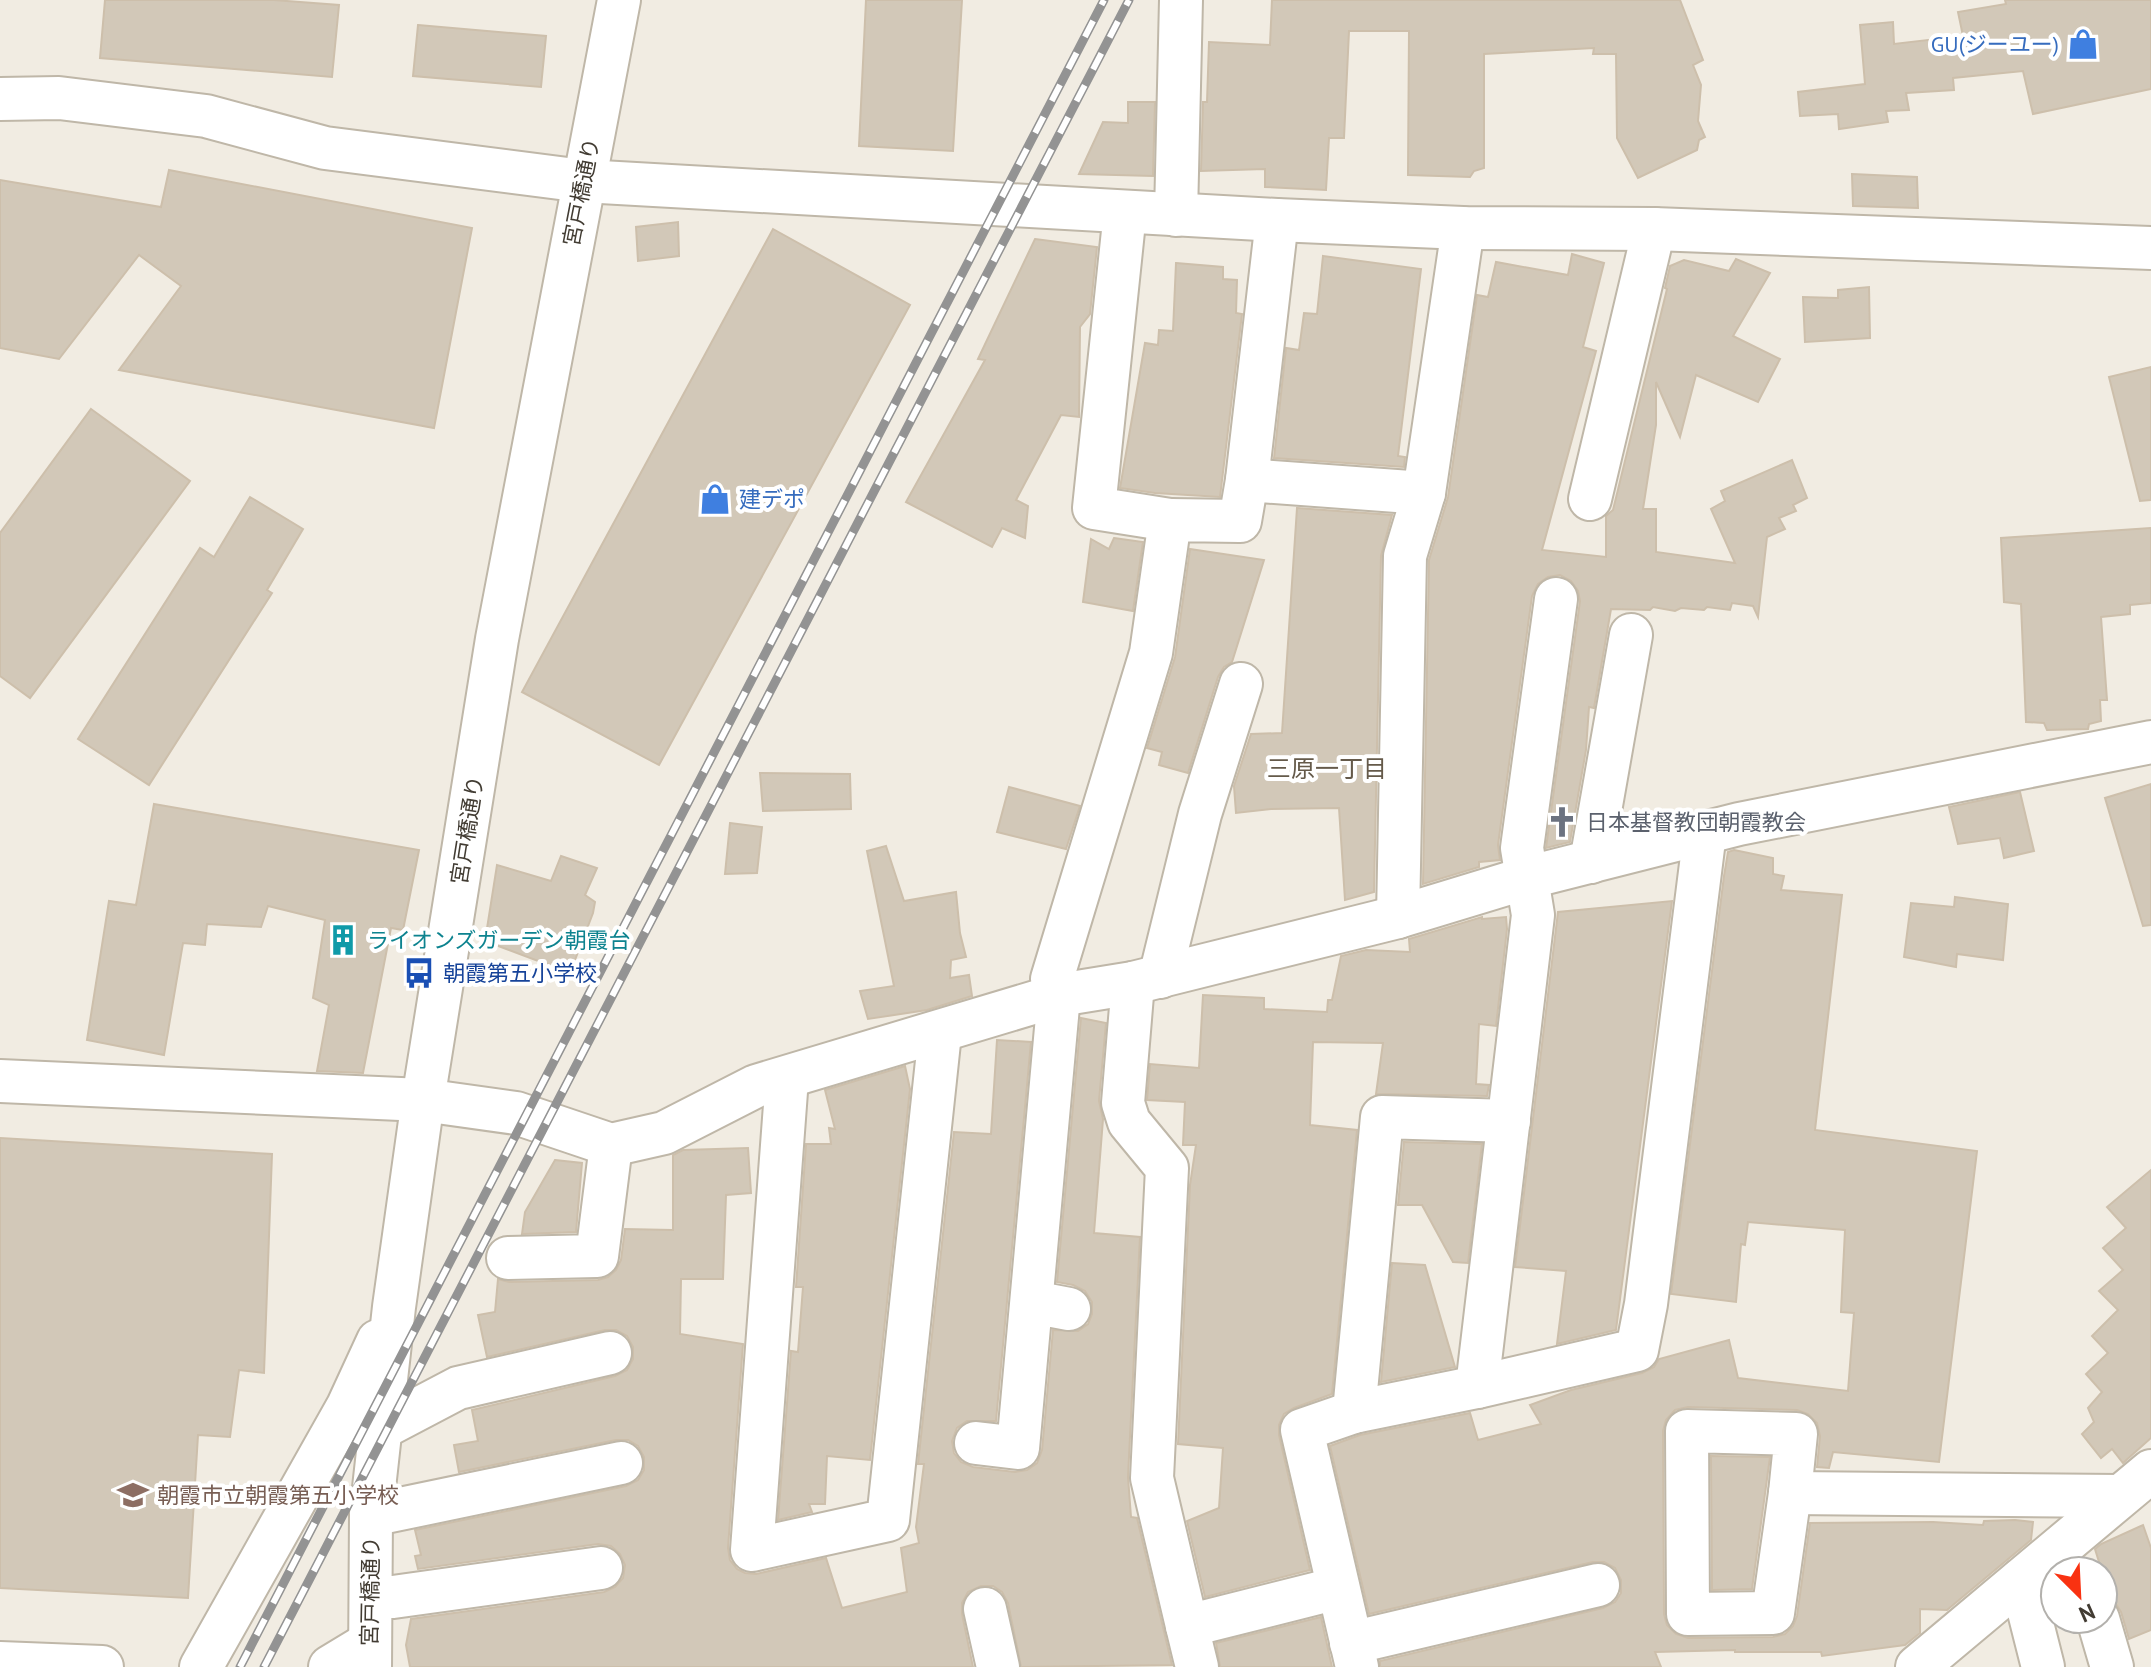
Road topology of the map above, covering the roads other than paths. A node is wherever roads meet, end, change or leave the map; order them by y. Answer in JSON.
{"nodes":[{"id":1,"x":610,"y":0,"type":"edge"},
{"id":2,"x":619,"y":0,"type":"edge"},
{"id":3,"x":1181,"y":0,"type":"edge"},
{"id":4,"x":0,"y":99,"type":"edge"},
{"id":5,"x":583,"y":181,"type":"junction"},
{"id":6,"x":1125,"y":212,"type":"junction"},
{"id":7,"x":1176,"y":215,"type":"junction"},
{"id":8,"x":1277,"y":220,"type":"junction"},
{"id":9,"x":1463,"y":228,"type":"junction"},
{"id":10,"x":1654,"y":229,"type":"junction"},
{"id":11,"x":2151,"y":248,"type":"edge"},
{"id":12,"x":1247,"y":480,"type":"junction"},
{"id":13,"x":1424,"y":493,"type":"junction"},
{"id":14,"x":1590,"y":499,"type":"dead end"},
{"id":15,"x":1170,"y":520,"type":"junction"},
{"id":16,"x":1556,"y":599,"type":"dead end"},
{"id":17,"x":1631,"y":635,"type":"dead end"},
{"id":18,"x":1241,"y":684,"type":"dead end"},
{"id":19,"x":2151,"y":742,"type":"edge"},
{"id":20,"x":1705,"y":832,"type":"junction"},
{"id":21,"x":1591,"y":862,"type":"junction"},
{"id":22,"x":1526,"y":878,"type":"junction"},
{"id":23,"x":1398,"y":917,"type":"junction"},
{"id":24,"x":1146,"y":980,"type":"junction"},
{"id":25,"x":1059,"y":995,"type":"junction"},
{"id":26,"x":940,"y":1033,"type":"junction"},
{"id":27,"x":787,"y":1078,"type":"junction"},
{"id":28,"x":0,"y":1081,"type":"edge"},
{"id":29,"x":423,"y":1100,"type":"junction"},
{"id":30,"x":1509,"y":1121,"type":"junction"},
{"id":31,"x":611,"y":1145,"type":"junction"},
{"id":32,"x":508,"y":1258,"type":"dead end"},
{"id":33,"x":394,"y":1307,"type":"junction"},
{"id":34,"x":610,"y":1353,"type":"dead end"},
{"id":35,"x":1477,"y":1387,"type":"junction"},
{"id":36,"x":1354,"y":1412,"type":"junction"},
{"id":37,"x":380,"y":1429,"type":"junction"},
{"id":38,"x":976,"y":1443,"type":"dead end"},
{"id":39,"x":621,"y":1463,"type":"dead end"},
{"id":40,"x":2136,"y":1483,"type":"edge"},
{"id":41,"x":1790,"y":1493,"type":"junction"},
{"id":42,"x":371,"y":1515,"type":"junction"},
{"id":43,"x":2079,"y":1554,"type":"edge"},
{"id":44,"x":601,"y":1568,"type":"dead end"},
{"id":45,"x":2021,"y":1580,"type":"junction"},
{"id":46,"x":1598,"y":1585,"type":"dead end"},
{"id":47,"x":1338,"y":1588,"type":"junction"},
{"id":48,"x":371,"y":1597,"type":"junction"},
{"id":49,"x":985,"y":1609,"type":"dead end"},
{"id":50,"x":1187,"y":1626,"type":"junction"},
{"id":51,"x":2103,"y":1635,"type":"edge"},
{"id":52,"x":1354,"y":1655,"type":"edge"},
{"id":53,"x":369,"y":1656,"type":"edge"},
{"id":54,"x":0,"y":1663,"type":"edge"},
{"id":55,"x":1927,"y":1664,"type":"edge"},
{"id":56,"x":102,"y":1667,"type":"edge"},
{"id":57,"x":201,"y":1667,"type":"edge"},
{"id":58,"x":330,"y":1667,"type":"edge"},
{"id":59,"x":998,"y":1667,"type":"edge"},
{"id":60,"x":1197,"y":1667,"type":"edge"},
{"id":61,"x":2043,"y":1667,"type":"edge"},
{"id":62,"x":2112,"y":1667,"type":"edge"}],
"edges":[{"from":1,"to":2,"type":"street"},
{"from":2,"to":5,"type":"street","name":"宮戸橋通り"},
{"from":3,"to":7,"type":"street"},
{"from":4,"to":5,"type":"street"},
{"from":5,"to":6,"type":"street"},
{"from":5,"to":29,"type":"street","name":"宮戸橋通り"},
{"from":6,"to":7,"type":"street"},
{"from":6,"to":15,"type":"street"},
{"from":7,"to":8,"type":"street"},
{"from":8,"to":9,"type":"street"},
{"from":8,"to":12,"type":"street"},
{"from":9,"to":10,"type":"street"},
{"from":9,"to":13,"type":"street"},
{"from":10,"to":11,"type":"street"},
{"from":10,"to":14,"type":"street"},
{"from":12,"to":13,"type":"street"},
{"from":12,"to":15,"type":"street"},
{"from":13,"to":23,"type":"street"},
{"from":15,"to":25,"type":"street"},
{"from":16,"to":22,"type":"street"},
{"from":17,"to":21,"type":"street"},
{"from":18,"to":24,"type":"street"},
{"from":19,"to":20,"type":"street"},
{"from":20,"to":21,"type":"street"},
{"from":20,"to":35,"type":"street"},
{"from":21,"to":22,"type":"street"},
{"from":22,"to":23,"type":"street"},
{"from":22,"to":30,"type":"street"},
{"from":23,"to":24,"type":"street"},
{"from":24,"to":25,"type":"street"},
{"from":24,"to":50,"type":"street"},
{"from":25,"to":26,"type":"street"},
{"from":25,"to":38,"type":"street"},
{"from":26,"to":27,"type":"street"},
{"from":26,"to":27,"type":"street"},
{"from":27,"to":31,"type":"street"},
{"from":28,"to":29,"type":"street"},
{"from":29,"to":31,"type":"street"},
{"from":29,"to":33,"type":"street","name":"宮戸橋通り"},
{"from":30,"to":35,"type":"street"},
{"from":30,"to":36,"type":"street"},
{"from":31,"to":32,"type":"street"},
{"from":33,"to":37,"type":"street","name":"宮戸橋通り"},
{"from":33,"to":57,"type":"street"},
{"from":34,"to":37,"type":"street"},
{"from":35,"to":36,"type":"street"},
{"from":36,"to":47,"type":"street"},
{"from":37,"to":42,"type":"street","name":"宮戸橋通り"},
{"from":39,"to":42,"type":"street"},
{"from":40,"to":41,"type":"street"},
{"from":40,"to":43,"type":"street"},
{"from":41,"to":41,"type":"street"},
{"from":42,"to":48,"type":"street","name":"宮戸橋通り"},
{"from":43,"to":45,"type":"street"},
{"from":44,"to":48,"type":"street"},
{"from":45,"to":55,"type":"street"},
{"from":45,"to":61,"type":"street"},
{"from":46,"to":52,"type":"street"},
{"from":47,"to":50,"type":"street"},
{"from":47,"to":52,"type":"street"},
{"from":48,"to":53,"type":"street","name":"宮戸橋通り"},
{"from":49,"to":59,"type":"street"},
{"from":50,"to":60,"type":"street"},
{"from":51,"to":62,"type":"street"},
{"from":53,"to":58,"type":"street"},
{"from":54,"to":56,"type":"street"}]}
